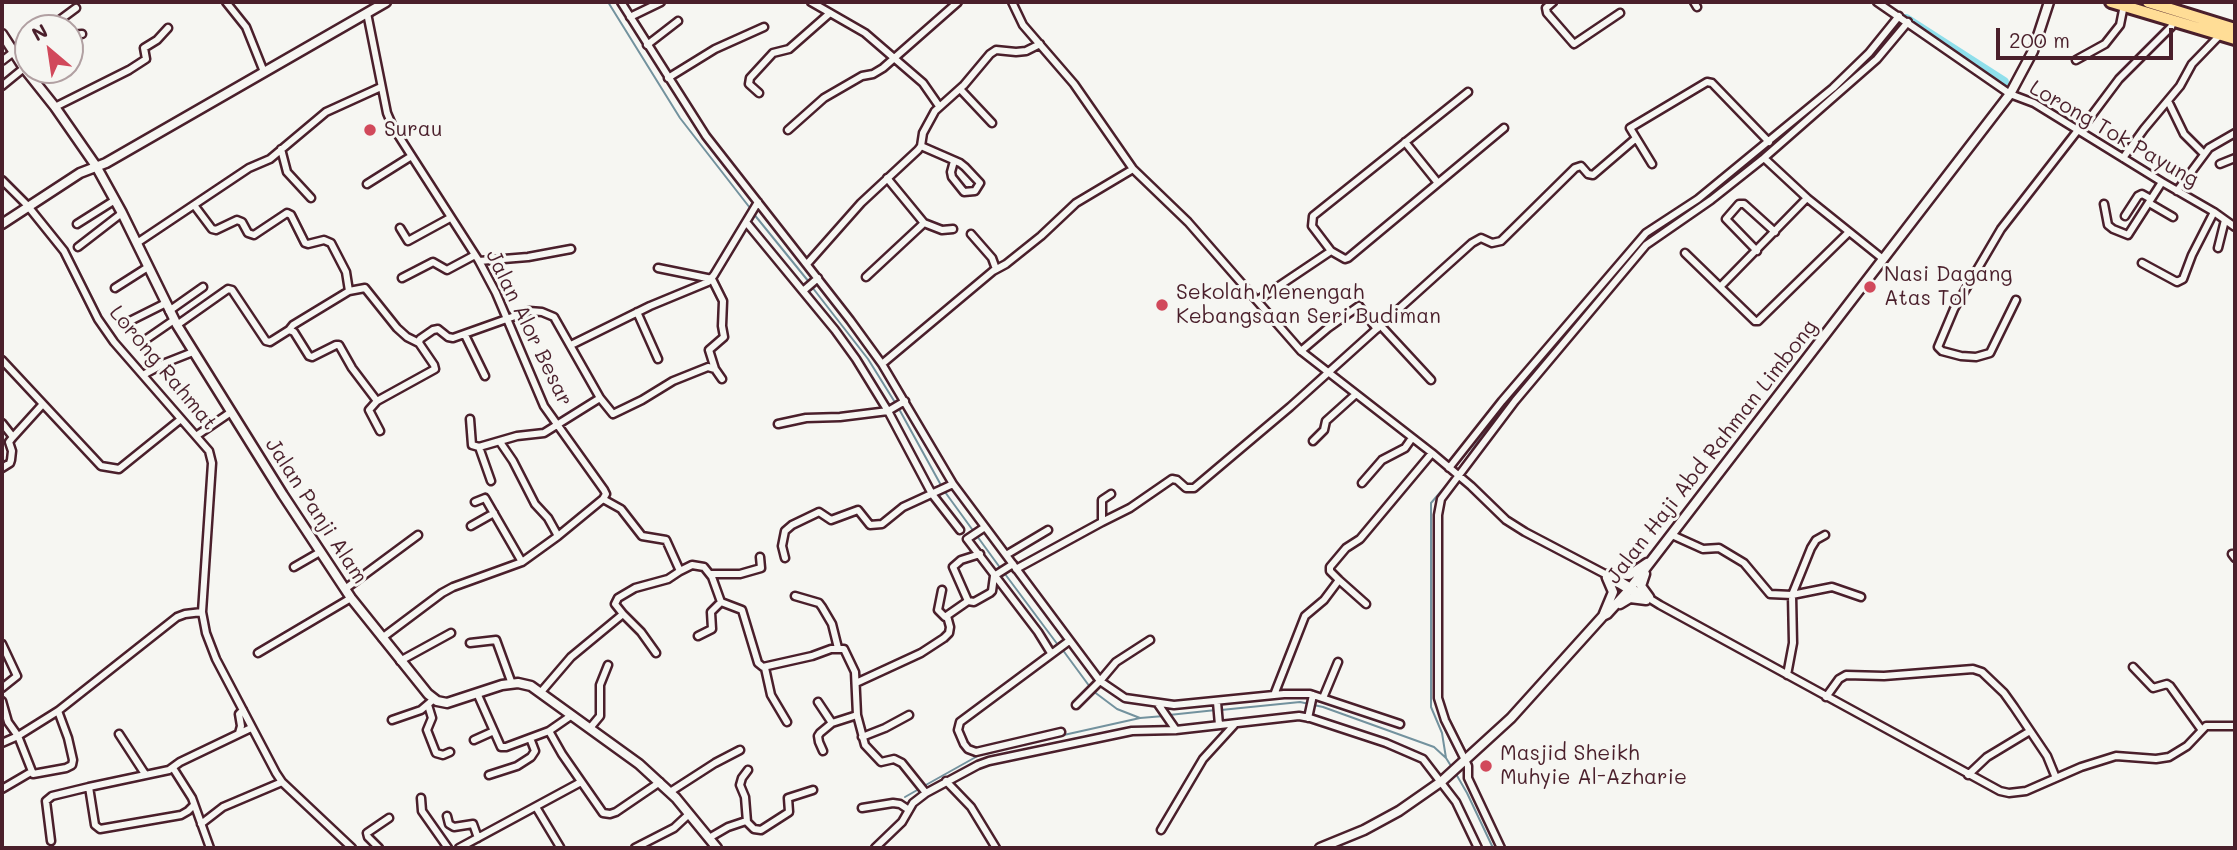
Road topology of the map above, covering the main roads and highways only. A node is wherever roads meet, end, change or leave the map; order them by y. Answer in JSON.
{"nodes":[{"id":1,"x":386,"y":2,"type":"edge"},
{"id":2,"x":2049,"y":2,"type":"edge"},
{"id":3,"x":2111,"y":2,"type":"edge"},
{"id":4,"x":2148,"y":2,"type":"edge"},
{"id":5,"x":2235,"y":29,"type":"edge"},
{"id":6,"x":2,"y":34,"type":"edge"},
{"id":7,"x":2235,"y":39,"type":"edge"},
{"id":8,"x":14,"y":52,"type":"edge"},
{"id":9,"x":39,"y":84,"type":"edge"},
{"id":10,"x":96,"y":166,"type":"junction"},
{"id":11,"x":2,"y":224,"type":"edge"},
{"id":12,"x":1649,"y":563,"type":"junction"},
{"id":13,"x":1604,"y":614,"type":"junction"},
{"id":14,"x":717,"y":848,"type":"edge"},
{"id":15,"x":1320,"y":848,"type":"edge"}],
"edges":[{"from":1,"to":10,"type":"main road"},
{"from":2,"to":12,"type":"main road","name":"Jalan Haji Abd Rahman Limbong"},
{"from":3,"to":7,"type":"highway"},
{"from":4,"to":5,"type":"highway"},
{"from":6,"to":8,"type":"main road","name":"Jalan Panji Alam"},
{"from":9,"to":10,"type":"main road","name":"Jalan Panji Alam"},
{"from":10,"to":11,"type":"main road"},
{"from":10,"to":14,"type":"main road","name":"Jalan Panji Alam"},
{"from":12,"to":13,"type":"main road","name":"Jalan Haji Abd Rahman Limbong"},
{"from":12,"to":13,"type":"main road"},
{"from":12,"to":13,"type":"main road"},
{"from":13,"to":15,"type":"main road"}]}
